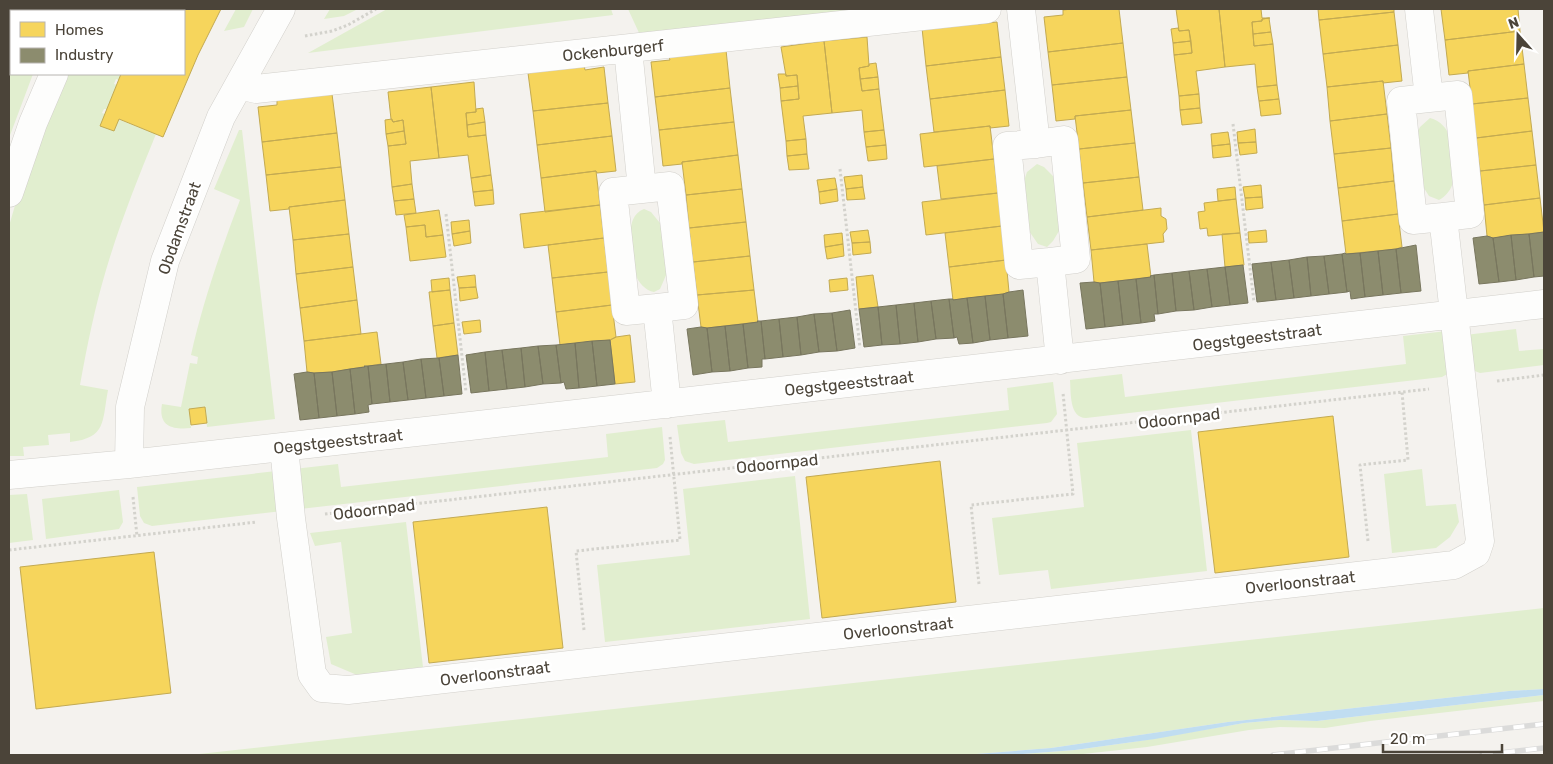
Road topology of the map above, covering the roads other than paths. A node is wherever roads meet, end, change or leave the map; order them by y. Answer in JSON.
{"nodes":[{"id":1,"x":281,"y":9,"type":"edge"},
{"id":2,"x":986,"y":9,"type":"edge"},
{"id":3,"x":1021,"y":9,"type":"edge"},
{"id":4,"x":1419,"y":9,"type":"edge"},
{"id":5,"x":628,"y":49,"type":"junction"},
{"id":6,"x":54,"y":75,"type":"edge"},
{"id":7,"x":239,"y":85,"type":"junction"},
{"id":8,"x":1429,"y":98,"type":"junction"},
{"id":9,"x":1036,"y":144,"type":"junction"},
{"id":10,"x":642,"y":190,"type":"junction"},
{"id":11,"x":9,"y":193,"type":"edge"},
{"id":12,"x":1443,"y":217,"type":"junction"},
{"id":13,"x":1050,"y":262,"type":"junction"},
{"id":14,"x":1544,"y":304,"type":"edge"},
{"id":15,"x":657,"y":308,"type":"junction"},
{"id":16,"x":1453,"y":314,"type":"junction"},
{"id":17,"x":1060,"y":360,"type":"junction"},
{"id":18,"x":667,"y":404,"type":"junction"},
{"id":19,"x":284,"y":447,"type":"junction"},
{"id":20,"x":129,"y":464,"type":"junction"},
{"id":21,"x":9,"y":475,"type":"edge"}],
"edges":[{"from":1,"to":7,"type":"street","name":"Obdamstraat"},
{"from":2,"to":5,"type":"street","name":"Ockenburgerf"},
{"from":3,"to":9,"type":"street"},
{"from":4,"to":8,"type":"street"},
{"from":5,"to":7,"type":"street","name":"Ockenburgerf"},
{"from":5,"to":10,"type":"street"},
{"from":6,"to":11,"type":"street"},
{"from":7,"to":20,"type":"street","name":"Obdamstraat"},
{"from":8,"to":12,"type":"street"},
{"from":8,"to":12,"type":"street"},
{"from":9,"to":13,"type":"street"},
{"from":9,"to":13,"type":"street"},
{"from":10,"to":15,"type":"street"},
{"from":10,"to":15,"type":"street"},
{"from":12,"to":16,"type":"street"},
{"from":13,"to":17,"type":"street"},
{"from":14,"to":16,"type":"street","name":"Oegstgeeststraat"},
{"from":15,"to":18,"type":"street"},
{"from":16,"to":17,"type":"street","name":"Oegstgeeststraat"},
{"from":16,"to":19,"type":"street","name":"Overloonstraat"},
{"from":17,"to":18,"type":"street","name":"Oegstgeeststraat"},
{"from":18,"to":19,"type":"street","name":"Oegstgeeststraat"},
{"from":19,"to":20,"type":"street","name":"Oegstgeeststraat"},
{"from":20,"to":21,"type":"street","name":"Oegstgeeststraat"}]}
